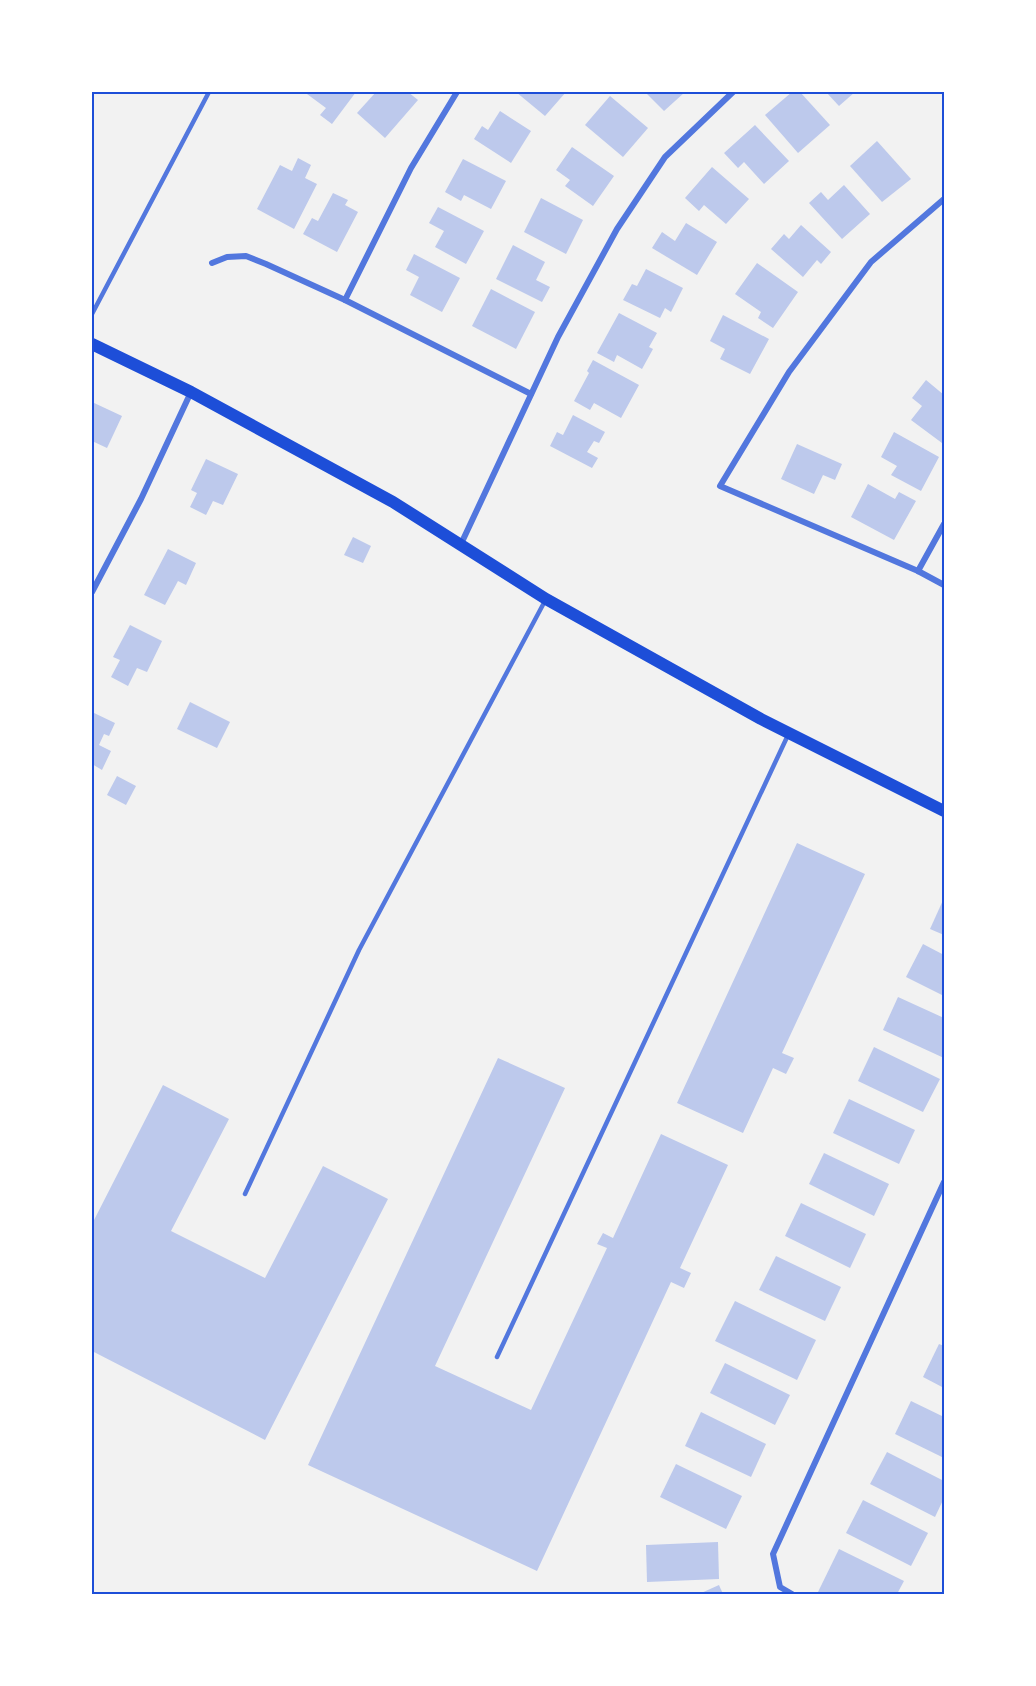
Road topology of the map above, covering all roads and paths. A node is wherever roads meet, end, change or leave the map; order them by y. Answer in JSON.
{"nodes":[{"id":1,"x":209,"y":92,"type":"edge"},
{"id":2,"x":457,"y":92,"type":"edge"},
{"id":3,"x":733,"y":92,"type":"edge"},
{"id":4,"x":945,"y":199,"type":"edge"},
{"id":5,"x":212,"y":263,"type":"dead end"},
{"id":6,"x":345,"y":300,"type":"junction"},
{"id":7,"x":92,"y":314,"type":"edge"},
{"id":8,"x":92,"y":344,"type":"edge"},
{"id":9,"x":191,"y":392,"type":"junction"},
{"id":10,"x":531,"y":394,"type":"junction"},
{"id":11,"x":945,"y":524,"type":"edge"},
{"id":12,"x":460,"y":545,"type":"junction"},
{"id":13,"x":918,"y":571,"type":"junction"},
{"id":14,"x":945,"y":585,"type":"edge"},
{"id":15,"x":92,"y":592,"type":"edge"},
{"id":16,"x":546,"y":599,"type":"junction"},
{"id":17,"x":789,"y":733,"type":"junction"},
{"id":18,"x":945,"y":811,"type":"edge"},
{"id":19,"x":945,"y":1182,"type":"edge"},
{"id":20,"x":245,"y":1194,"type":"dead end"},
{"id":21,"x":497,"y":1357,"type":"dead end"},
{"id":22,"x":792,"y":1594,"type":"edge"}],
"edges":[{"from":1,"to":7,"type":"lane"},
{"from":2,"to":6,"type":"street"},
{"from":3,"to":10,"type":"street"},
{"from":4,"to":13,"type":"street"},
{"from":5,"to":6,"type":"street"},
{"from":6,"to":10,"type":"street"},
{"from":8,"to":9,"type":"main road"},
{"from":9,"to":12,"type":"main road"},
{"from":9,"to":15,"type":"street"},
{"from":10,"to":12,"type":"street"},
{"from":11,"to":13,"type":"street"},
{"from":12,"to":16,"type":"main road"},
{"from":13,"to":14,"type":"street"},
{"from":16,"to":17,"type":"main road"},
{"from":16,"to":20,"type":"lane"},
{"from":17,"to":18,"type":"main road"},
{"from":17,"to":21,"type":"lane"},
{"from":19,"to":22,"type":"street"}]}
